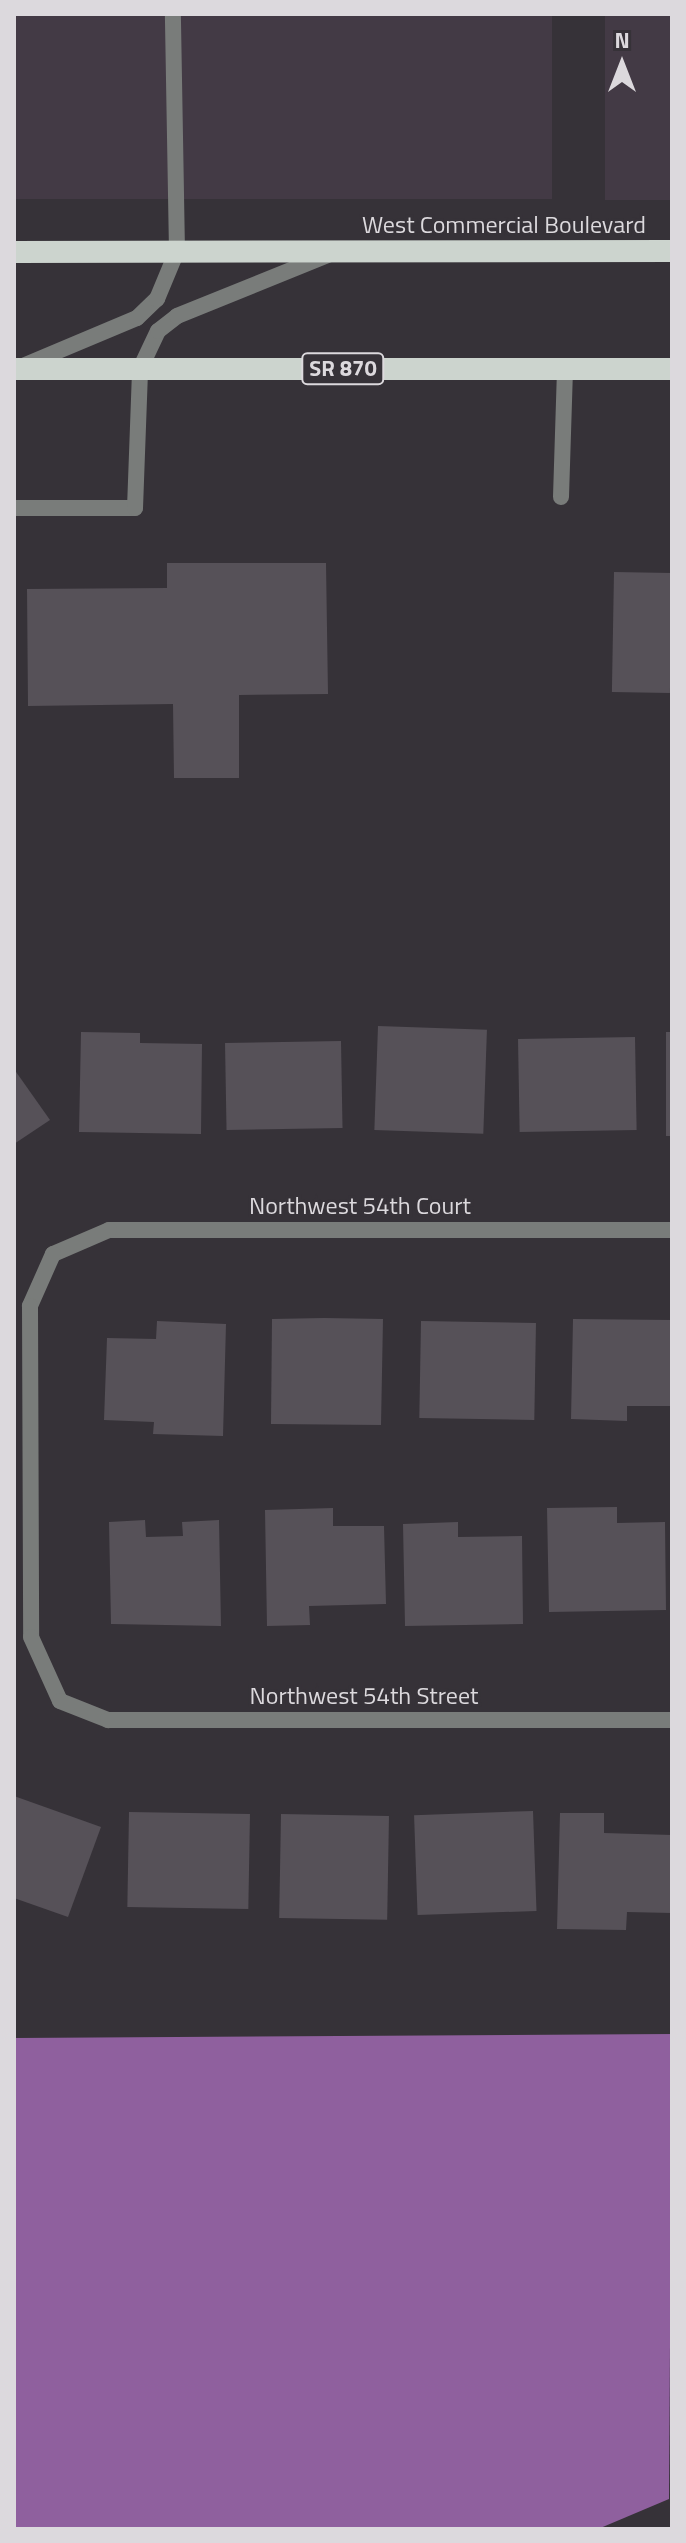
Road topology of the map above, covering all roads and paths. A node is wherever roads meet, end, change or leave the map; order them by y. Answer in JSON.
{"nodes":[{"id":1,"x":173,"y":14,"type":"edge"},
{"id":2,"x":177,"y":251,"type":"junction"},
{"id":3,"x":337,"y":251,"type":"junction"},
{"id":4,"x":672,"y":251,"type":"edge"},
{"id":5,"x":14,"y":252,"type":"edge"},
{"id":6,"x":14,"y":369,"type":"edge"},
{"id":7,"x":140,"y":369,"type":"junction"},
{"id":8,"x":565,"y":369,"type":"junction"},
{"id":9,"x":672,"y":369,"type":"edge"},
{"id":10,"x":561,"y":497,"type":"dead end"},
{"id":11,"x":14,"y":508,"type":"edge"},
{"id":12,"x":672,"y":1230,"type":"edge"},
{"id":13,"x":60,"y":1701,"type":"joint"},
{"id":14,"x":672,"y":1720,"type":"edge"}],
"edges":[{"from":1,"to":2,"type":"street"},
{"from":2,"to":3,"type":"highway","name":"West Commercial Boulevard"},
{"from":2,"to":5,"type":"highway","name":"West Commercial Boulevard"},
{"from":2,"to":6,"type":"street"},
{"from":3,"to":4,"type":"highway","name":"West Commercial Boulevard"},
{"from":3,"to":7,"type":"street","name":"West Commercial Boulevard"},
{"from":6,"to":7,"type":"highway","number":"SR 870"},
{"from":7,"to":8,"type":"highway","number":"SR 870"},
{"from":7,"to":11,"type":"street"},
{"from":8,"to":9,"type":"highway","number":"SR 870"},
{"from":8,"to":10,"type":"street"},
{"from":12,"to":13,"type":"street","name":"Northwest 54th Court"},
{"from":13,"to":14,"type":"street","name":"Northwest 54th Street"}]}
